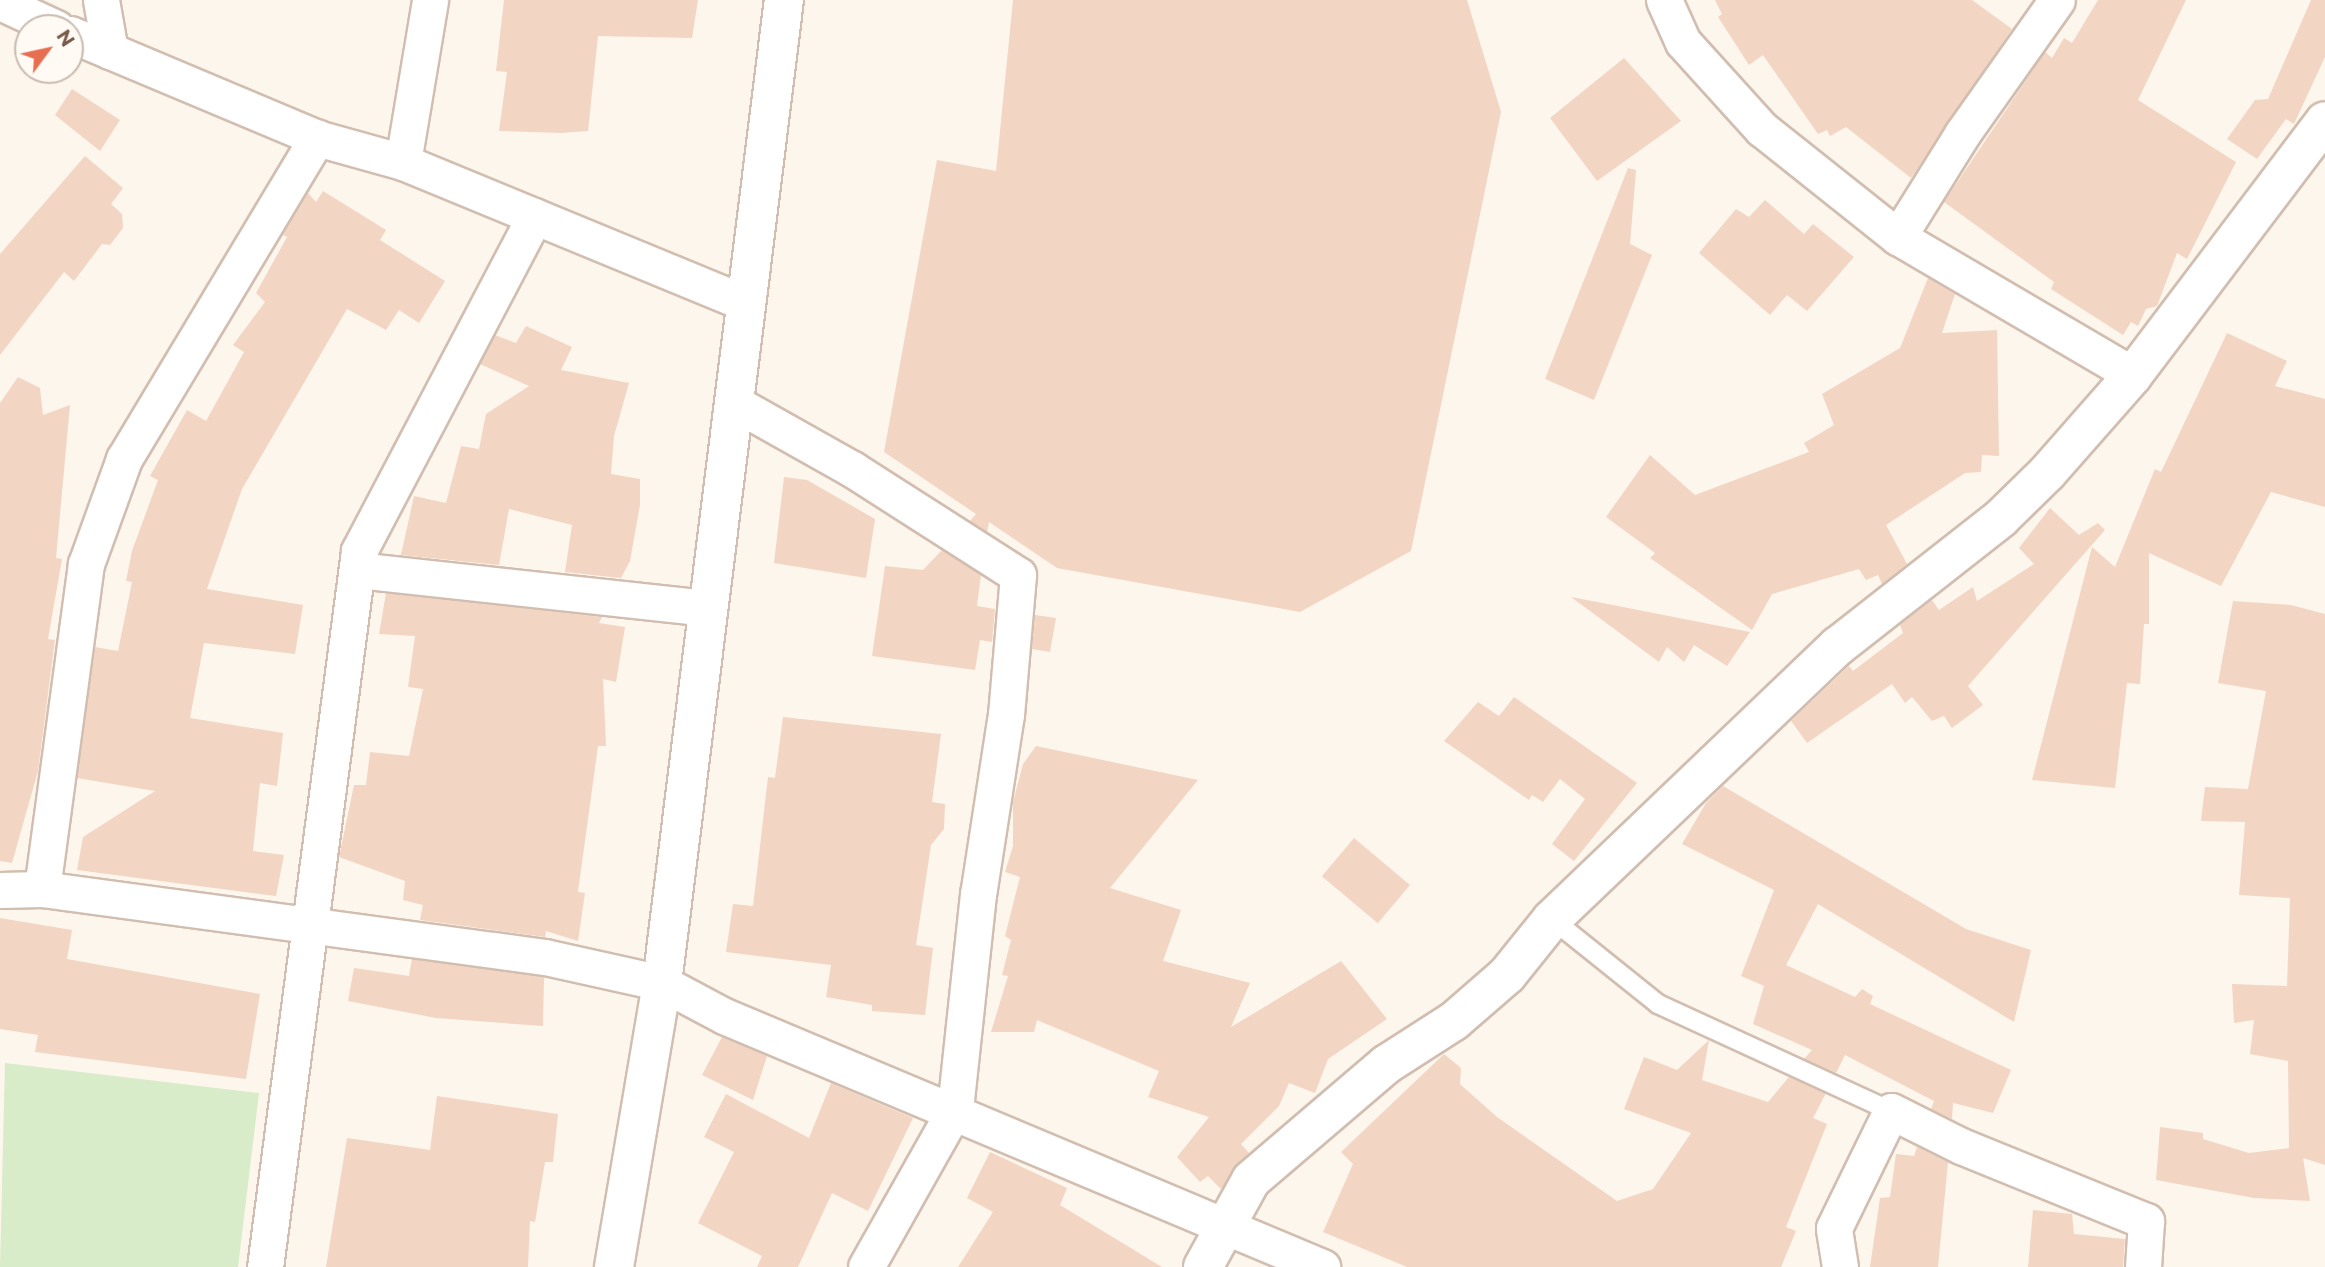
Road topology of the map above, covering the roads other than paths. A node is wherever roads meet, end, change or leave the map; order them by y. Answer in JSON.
{"nodes":[{"id":1,"x":101,"y":0,"type":"edge"},
{"id":2,"x":429,"y":0,"type":"edge"},
{"id":3,"x":784,"y":0,"type":"edge"},
{"id":4,"x":1664,"y":0,"type":"edge"},
{"id":5,"x":0,"y":2,"type":"edge"},
{"id":6,"x":2041,"y":5,"type":"edge"},
{"id":7,"x":26,"y":14,"type":"edge"},
{"id":8,"x":84,"y":40,"type":"edge"},
{"id":9,"x":110,"y":51,"type":"junction"},
{"id":10,"x":2325,"y":121,"type":"edge"},
{"id":11,"x":317,"y":138,"type":"junction"},
{"id":12,"x":403,"y":162,"type":"junction"},
{"id":13,"x":535,"y":216,"type":"junction"},
{"id":14,"x":1898,"y":237,"type":"junction"},
{"id":15,"x":745,"y":303,"type":"junction"},
{"id":16,"x":2133,"y":375,"type":"junction"},
{"id":17,"x":733,"y":402,"type":"junction"},
{"id":18,"x":357,"y":570,"type":"junction"},
{"id":19,"x":707,"y":608,"type":"junction"},
{"id":20,"x":42,"y":889,"type":"junction"},
{"id":21,"x":0,"y":890,"type":"edge"},
{"id":22,"x":1552,"y":919,"type":"junction"},
{"id":23,"x":311,"y":928,"type":"junction"},
{"id":24,"x":662,"y":984,"type":"junction"},
{"id":25,"x":955,"y":1109,"type":"junction"},
{"id":26,"x":1891,"y":1111,"type":"junction"},
{"id":27,"x":1224,"y":1227,"type":"junction"},
{"id":28,"x":265,"y":1267,"type":"edge"},
{"id":29,"x":614,"y":1267,"type":"edge"},
{"id":30,"x":866,"y":1267,"type":"edge"},
{"id":31,"x":1203,"y":1267,"type":"edge"},
{"id":32,"x":1321,"y":1267,"type":"edge"},
{"id":33,"x":1840,"y":1267,"type":"edge"},
{"id":34,"x":2143,"y":1267,"type":"edge"}],
"edges":[{"from":1,"to":9,"type":"street"},
{"from":2,"to":12,"type":"street"},
{"from":3,"to":15,"type":"street"},
{"from":4,"to":14,"type":"street"},
{"from":5,"to":7,"type":"street"},
{"from":6,"to":14,"type":"street"},
{"from":8,"to":9,"type":"street"},
{"from":9,"to":11,"type":"street"},
{"from":10,"to":16,"type":"street"},
{"from":11,"to":12,"type":"street"},
{"from":11,"to":20,"type":"street"},
{"from":12,"to":13,"type":"street"},
{"from":13,"to":15,"type":"street"},
{"from":13,"to":18,"type":"street"},
{"from":14,"to":16,"type":"street"},
{"from":15,"to":17,"type":"street"},
{"from":16,"to":22,"type":"street"},
{"from":17,"to":19,"type":"street"},
{"from":17,"to":25,"type":"street"},
{"from":18,"to":19,"type":"street"},
{"from":18,"to":23,"type":"street"},
{"from":19,"to":24,"type":"street"},
{"from":20,"to":21,"type":"street"},
{"from":20,"to":23,"type":"street"},
{"from":22,"to":26,"type":"lane"},
{"from":22,"to":27,"type":"street"},
{"from":23,"to":24,"type":"street"},
{"from":23,"to":28,"type":"street"},
{"from":24,"to":25,"type":"street"},
{"from":24,"to":29,"type":"street"},
{"from":25,"to":27,"type":"street"},
{"from":25,"to":30,"type":"street"},
{"from":26,"to":33,"type":"street"},
{"from":26,"to":34,"type":"street"},
{"from":27,"to":31,"type":"street"},
{"from":27,"to":32,"type":"street"}]}
